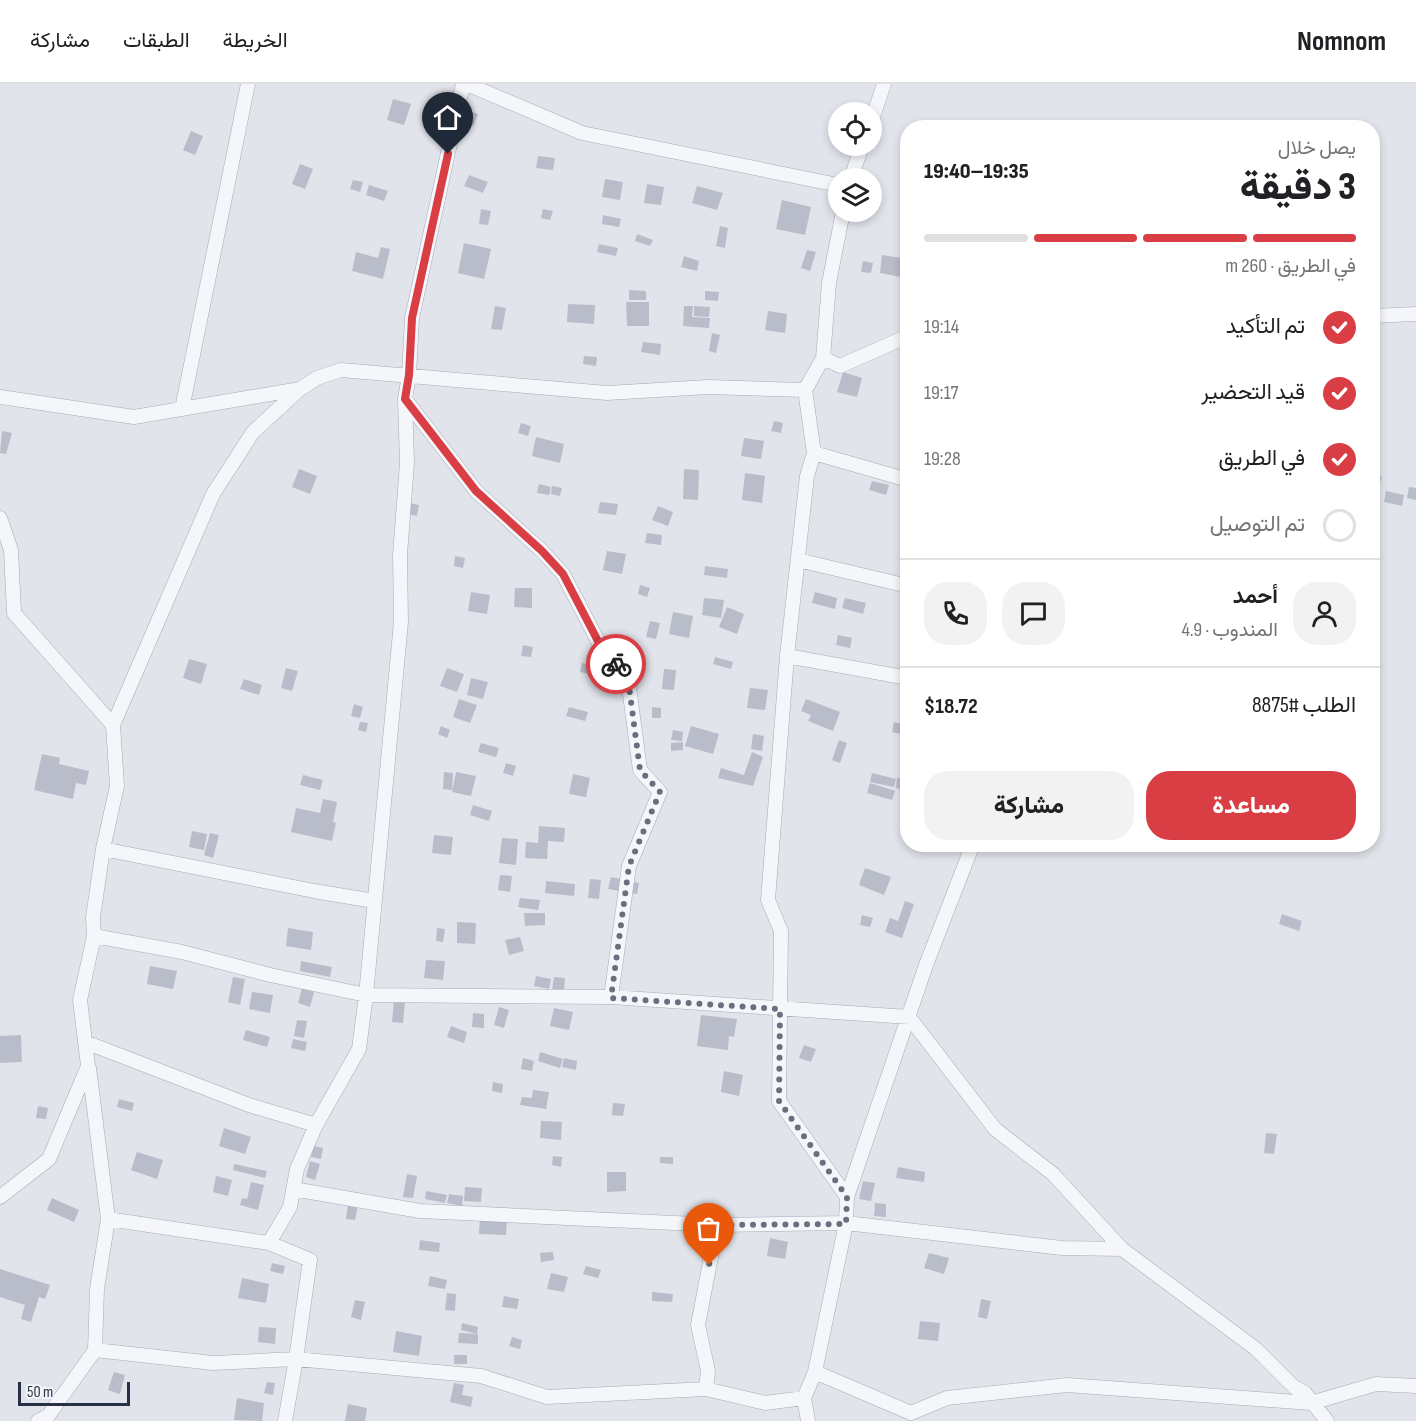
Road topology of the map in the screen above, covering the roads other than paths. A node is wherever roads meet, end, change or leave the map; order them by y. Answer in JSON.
{"nodes":[{"id":1,"x":248,"y":84,"type":"edge"},
{"id":2,"x":465,"y":84,"type":"edge"},
{"id":3,"x":884,"y":84,"type":"edge"},
{"id":4,"x":878,"y":102,"type":"edge"},
{"id":5,"x":828,"y":183,"type":"edge"},
{"id":6,"x":841,"y":222,"type":"edge"},
{"id":7,"x":1416,"y":314,"type":"edge"},
{"id":8,"x":1380,"y":316,"type":"edge"},
{"id":9,"x":900,"y":340,"type":"edge"},
{"id":10,"x":823,"y":358,"type":"junction"},
{"id":11,"x":409,"y":375,"type":"junction"},
{"id":12,"x":300,"y":389,"type":"junction"},
{"id":13,"x":805,"y":390,"type":"junction"},
{"id":14,"x":0,"y":396,"type":"edge"},
{"id":15,"x":405,"y":399,"type":"junction"},
{"id":16,"x":182,"y":409,"type":"junction"},
{"id":17,"x":814,"y":453,"type":"junction"},
{"id":18,"x":900,"y":478,"type":"edge"},
{"id":19,"x":0,"y":518,"type":"edge"},
{"id":20,"x":798,"y":560,"type":"junction"},
{"id":21,"x":900,"y":584,"type":"edge"},
{"id":22,"x":787,"y":656,"type":"junction"},
{"id":23,"x":900,"y":677,"type":"edge"},
{"id":24,"x":113,"y":725,"type":"junction"},
{"id":25,"x":103,"y":849,"type":"junction"},
{"id":26,"x":970,"y":852,"type":"edge"},
{"id":27,"x":374,"y":901,"type":"junction"},
{"id":28,"x":94,"y":936,"type":"junction"},
{"id":29,"x":366,"y":995,"type":"junction"},
{"id":30,"x":611,"y":998,"type":"junction"},
{"id":31,"x":780,"y":1009,"type":"junction"},
{"id":32,"x":909,"y":1017,"type":"junction"},
{"id":33,"x":85,"y":1042,"type":"junction"},
{"id":34,"x":88,"y":1066,"type":"junction"},
{"id":35,"x":316,"y":1125,"type":"junction"},
{"id":36,"x":293,"y":1189,"type":"junction"},
{"id":37,"x":0,"y":1197,"type":"edge"},
{"id":38,"x":847,"y":1197,"type":"junction"},
{"id":39,"x":108,"y":1220,"type":"junction"},
{"id":40,"x":846,"y":1224,"type":"junction"},
{"id":41,"x":717,"y":1225,"type":"junction"},
{"id":42,"x":269,"y":1243,"type":"junction"},
{"id":43,"x":1122,"y":1249,"type":"junction"},
{"id":44,"x":95,"y":1350,"type":"junction"},
{"id":45,"x":296,"y":1359,"type":"junction"},
{"id":46,"x":815,"y":1372,"type":"junction"},
{"id":47,"x":1416,"y":1386,"type":"edge"},
{"id":48,"x":706,"y":1389,"type":"junction"},
{"id":49,"x":804,"y":1398,"type":"junction"},
{"id":50,"x":1311,"y":1403,"type":"junction"},
{"id":51,"x":38,"y":1421,"type":"edge"},
{"id":52,"x":285,"y":1421,"type":"edge"},
{"id":53,"x":808,"y":1421,"type":"edge"},
{"id":54,"x":1327,"y":1421,"type":"edge"}],
"edges":[{"from":1,"to":16,"type":"street"},
{"from":2,"to":5,"type":"street"},
{"from":2,"to":11,"type":"street"},
{"from":3,"to":4,"type":"street"},
{"from":6,"to":10,"type":"street"},
{"from":7,"to":8,"type":"street"},
{"from":9,"to":10,"type":"street"},
{"from":10,"to":13,"type":"street"},
{"from":11,"to":12,"type":"street"},
{"from":11,"to":13,"type":"street"},
{"from":11,"to":15,"type":"street"},
{"from":12,"to":16,"type":"street"},
{"from":12,"to":24,"type":"street"},
{"from":13,"to":17,"type":"street"},
{"from":14,"to":16,"type":"street"},
{"from":15,"to":27,"type":"street"},
{"from":15,"to":30,"type":"street"},
{"from":17,"to":18,"type":"street"},
{"from":17,"to":20,"type":"street"},
{"from":19,"to":24,"type":"street"},
{"from":20,"to":21,"type":"street"},
{"from":20,"to":22,"type":"street"},
{"from":22,"to":23,"type":"street"},
{"from":22,"to":31,"type":"street"},
{"from":24,"to":25,"type":"street"},
{"from":25,"to":27,"type":"street"},
{"from":25,"to":28,"type":"street"},
{"from":26,"to":32,"type":"street"},
{"from":27,"to":29,"type":"street"},
{"from":28,"to":29,"type":"street"},
{"from":28,"to":33,"type":"street"},
{"from":29,"to":30,"type":"street"},
{"from":29,"to":35,"type":"street"},
{"from":30,"to":31,"type":"street"},
{"from":31,"to":32,"type":"street"},
{"from":31,"to":38,"type":"street"},
{"from":32,"to":38,"type":"street"},
{"from":32,"to":43,"type":"street"},
{"from":33,"to":34,"type":"street"},
{"from":33,"to":35,"type":"street"},
{"from":34,"to":37,"type":"street"},
{"from":34,"to":39,"type":"street"},
{"from":35,"to":36,"type":"street"},
{"from":36,"to":41,"type":"street"},
{"from":36,"to":42,"type":"street"},
{"from":38,"to":40,"type":"street"},
{"from":39,"to":42,"type":"street"},
{"from":39,"to":44,"type":"street"},
{"from":40,"to":41,"type":"street"},
{"from":40,"to":43,"type":"street"},
{"from":40,"to":46,"type":"street"},
{"from":41,"to":48,"type":"street"},
{"from":42,"to":45,"type":"street"},
{"from":43,"to":50,"type":"street"},
{"from":44,"to":45,"type":"street"},
{"from":44,"to":51,"type":"street"},
{"from":45,"to":48,"type":"street"},
{"from":45,"to":52,"type":"street"},
{"from":46,"to":49,"type":"street"},
{"from":46,"to":50,"type":"street"},
{"from":47,"to":50,"type":"street"},
{"from":48,"to":49,"type":"street"},
{"from":49,"to":53,"type":"street"},
{"from":50,"to":54,"type":"street"}]}
